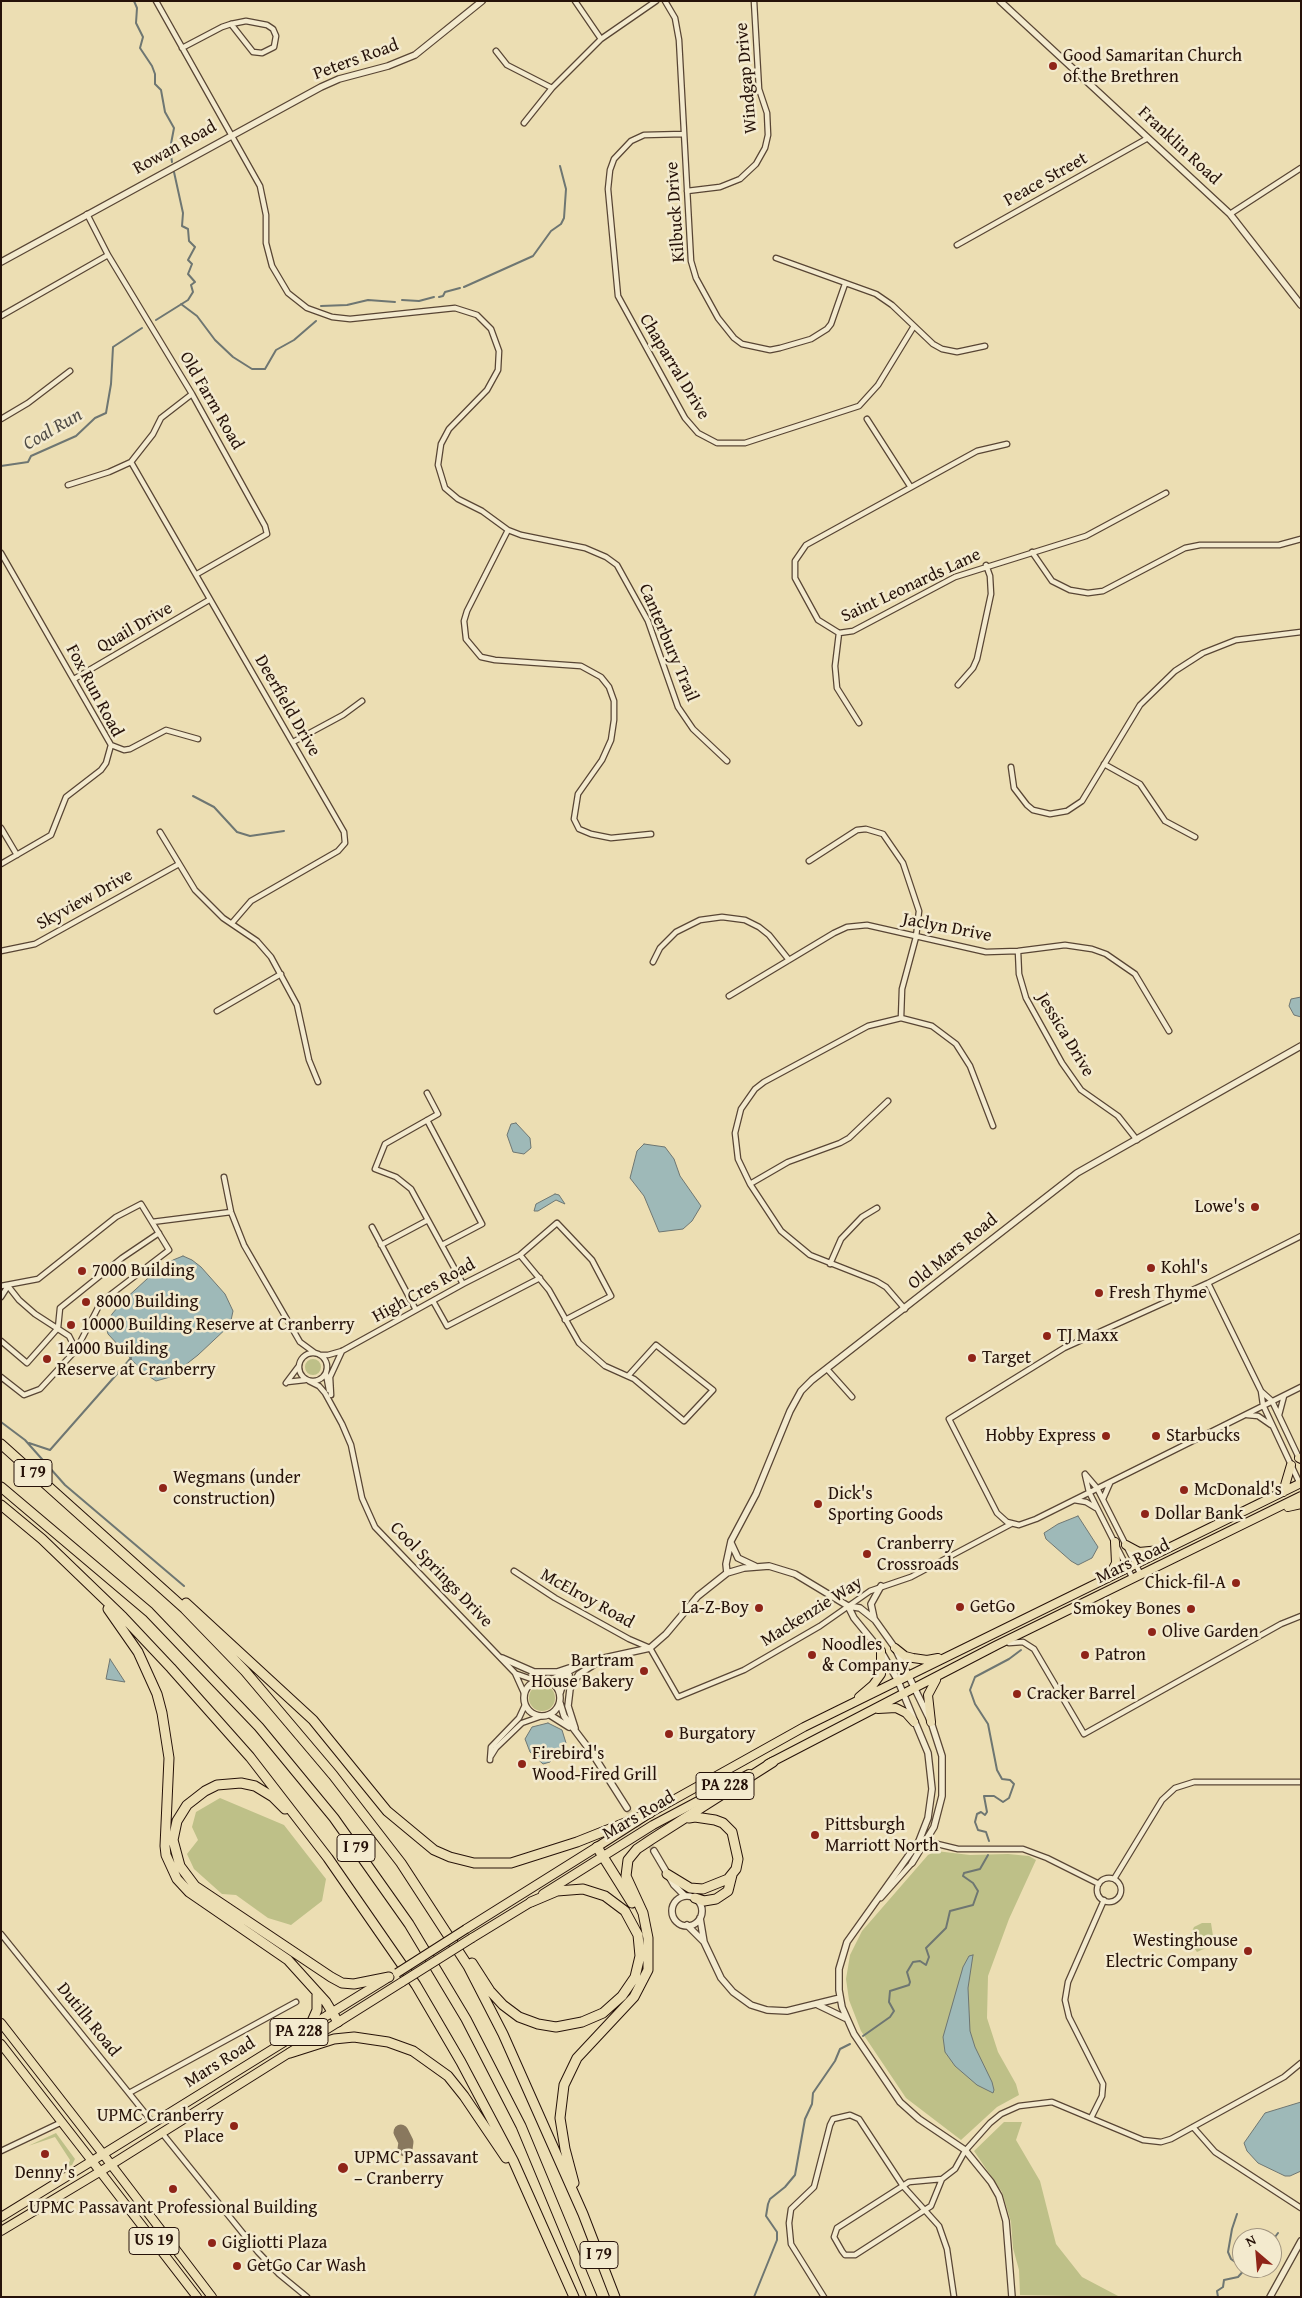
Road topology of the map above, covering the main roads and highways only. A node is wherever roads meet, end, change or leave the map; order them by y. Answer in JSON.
{"nodes":[{"id":1,"x":1,"y":1444,"type":"edge"},
{"id":2,"x":1291,"y":1465,"type":"road end"},
{"id":3,"x":1301,"y":1484,"type":"edge"},
{"id":4,"x":1,"y":1487,"type":"edge"},
{"id":5,"x":1283,"y":1492,"type":"junction"},
{"id":6,"x":1301,"y":1496,"type":"edge"},
{"id":7,"x":65,"y":1502,"type":"junction"},
{"id":8,"x":1301,"y":1504,"type":"edge"},
{"id":9,"x":1,"y":1505,"type":"edge"},
{"id":10,"x":1224,"y":1534,"type":"junction"},
{"id":11,"x":1115,"y":1542,"type":"road end"},
{"id":12,"x":1126,"y":1545,"type":"road end"},
{"id":13,"x":1167,"y":1549,"type":"junction"},
{"id":14,"x":71,"y":1568,"type":"junction"},
{"id":15,"x":1107,"y":1579,"type":"junction"},
{"id":16,"x":895,"y":1648,"type":"road end"},
{"id":17,"x":881,"y":1651,"type":"road end"},
{"id":18,"x":947,"y":1656,"type":"junction"},
{"id":19,"x":940,"y":1675,"type":"junction"},
{"id":20,"x":852,"y":1703,"type":"junction"},
{"id":21,"x":866,"y":1712,"type":"junction"},
{"id":22,"x":914,"y":1722,"type":"road end"},
{"id":23,"x":931,"y":1722,"type":"road end"},
{"id":24,"x":773,"y":1762,"type":"junction"},
{"id":25,"x":650,"y":1813,"type":"junction"},
{"id":26,"x":684,"y":1820,"type":"junction"},
{"id":27,"x":599,"y":1851,"type":"junction"},
{"id":28,"x":328,"y":1858,"type":"junction"},
{"id":29,"x":667,"y":1874,"type":"road end"},
{"id":30,"x":732,"y":1875,"type":"junction"},
{"id":31,"x":690,"y":1897,"type":"road end"},
{"id":32,"x":531,"y":1902,"type":"junction"},
{"id":33,"x":432,"y":1908,"type":"junction"},
{"id":34,"x":646,"y":1928,"type":"junction"},
{"id":35,"x":393,"y":1975,"type":"junction"},
{"id":36,"x":317,"y":1995,"type":"junction"},
{"id":37,"x":332,"y":2012,"type":"junction"},
{"id":38,"x":338,"y":2022,"type":"junction"},
{"id":39,"x":1,"y":2023,"type":"edge"},
{"id":40,"x":310,"y":2026,"type":"junction"},
{"id":41,"x":1,"y":2044,"type":"edge"},
{"id":42,"x":290,"y":2053,"type":"junction"},
{"id":43,"x":103,"y":2154,"type":"junction"},
{"id":44,"x":92,"y":2161,"type":"junction"},
{"id":45,"x":112,"y":2164,"type":"junction"},
{"id":46,"x":101,"y":2171,"type":"junction"},
{"id":47,"x":527,"y":2193,"type":"junction"},
{"id":48,"x":583,"y":2214,"type":"junction"},
{"id":49,"x":1,"y":2217,"type":"edge"},
{"id":50,"x":1,"y":2230,"type":"edge"},
{"id":51,"x":197,"y":2297,"type":"edge"},
{"id":52,"x":212,"y":2297,"type":"edge"},
{"id":53,"x":574,"y":2297,"type":"edge"},
{"id":54,"x":592,"y":2297,"type":"edge"},
{"id":55,"x":615,"y":2297,"type":"edge"}],
"edges":[{"from":1,"to":7,"type":"highway","number":"I 79"},
{"from":2,"to":5,"type":"main road"},
{"from":3,"to":5,"type":"main road","name":"Mars Road","number":"PA 228"},
{"from":4,"to":54,"type":"highway","number":"I 79"},
{"from":5,"to":13,"type":"main road","name":"Mars Road","number":"PA 228"},
{"from":6,"to":10,"type":"main road","name":"Mars Road","number":"PA 228"},
{"from":7,"to":25,"type":"highway"},
{"from":7,"to":33,"type":"highway","number":"I 79"},
{"from":8,"to":10,"type":"main road"},
{"from":9,"to":14,"type":"highway"},
{"from":10,"to":19,"type":"main road","name":"Mars Road","number":"PA 228"},
{"from":11,"to":15,"type":"main road"},
{"from":12,"to":13,"type":"main road"},
{"from":13,"to":15,"type":"main road","name":"Mars Road","number":"PA 228"},
{"from":14,"to":28,"type":"highway"},
{"from":14,"to":36,"type":"highway"},
{"from":15,"to":18,"type":"main road","name":"Mars Road","number":"PA 228"},
{"from":16,"to":18,"type":"main road"},
{"from":17,"to":20,"type":"main road"},
{"from":18,"to":20,"type":"main road","name":"Mars Road","number":"PA 228"},
{"from":19,"to":21,"type":"main road","name":"Mars Road","number":"PA 228"},
{"from":19,"to":23,"type":"main road"},
{"from":20,"to":25,"type":"main road","name":"Mars Road","number":"PA 228"},
{"from":21,"to":22,"type":"main road"},
{"from":21,"to":24,"type":"main road","name":"Mars Road","number":"PA 228"},
{"from":24,"to":26,"type":"highway"},
{"from":24,"to":27,"type":"main road","name":"Mars Road","number":"PA 228"},
{"from":25,"to":27,"type":"main road","name":"Mars Road","number":"PA 228"},
{"from":26,"to":30,"type":"highway"},
{"from":26,"to":34,"type":"highway"},
{"from":27,"to":32,"type":"main road","name":"Mars Road","number":"PA 228"},
{"from":27,"to":34,"type":"highway"},
{"from":27,"to":35,"type":"main road","name":"Mars Road","number":"PA 228","bridge":true},
{"from":28,"to":35,"type":"highway"},
{"from":28,"to":47,"type":"highway"},
{"from":29,"to":30,"type":"highway"},
{"from":30,"to":31,"type":"highway"},
{"from":32,"to":33,"type":"highway"},
{"from":32,"to":38,"type":"main road","name":"Mars Road","number":"PA 228","bridge":true},
{"from":33,"to":48,"type":"highway","number":"I 79"},
{"from":34,"to":48,"type":"highway"},
{"from":35,"to":37,"type":"main road","name":"Mars Road","number":"PA 228"},
{"from":36,"to":37,"type":"highway"},
{"from":36,"to":40,"type":"highway"},
{"from":37,"to":38,"type":"highway"},
{"from":37,"to":40,"type":"main road","name":"Mars Road","number":"PA 228"},
{"from":38,"to":42,"type":"main road","name":"Mars Road","number":"PA 228"},
{"from":39,"to":43,"type":"main road","number":"US 19"},
{"from":40,"to":43,"type":"main road","name":"Mars Road","number":"PA 228"},
{"from":41,"to":44,"type":"main road","number":"US 19"},
{"from":42,"to":45,"type":"main road","name":"Mars Road","number":"PA 228"},
{"from":42,"to":47,"type":"highway"},
{"from":43,"to":44,"type":"main road","number":"PA 228"},
{"from":43,"to":45,"type":"main road","number":"US 19"},
{"from":44,"to":46,"type":"main road","number":"US 19"},
{"from":44,"to":49,"type":"main road"},
{"from":45,"to":46,"type":"main road","name":"Mars Road","number":"PA 228"},
{"from":45,"to":52,"type":"main road","number":"US 19"},
{"from":46,"to":50,"type":"main road","name":"Mars Road"},
{"from":46,"to":51,"type":"main road","number":"US 19"},
{"from":47,"to":53,"type":"highway"},
{"from":48,"to":55,"type":"highway","number":"I 79"}]}
